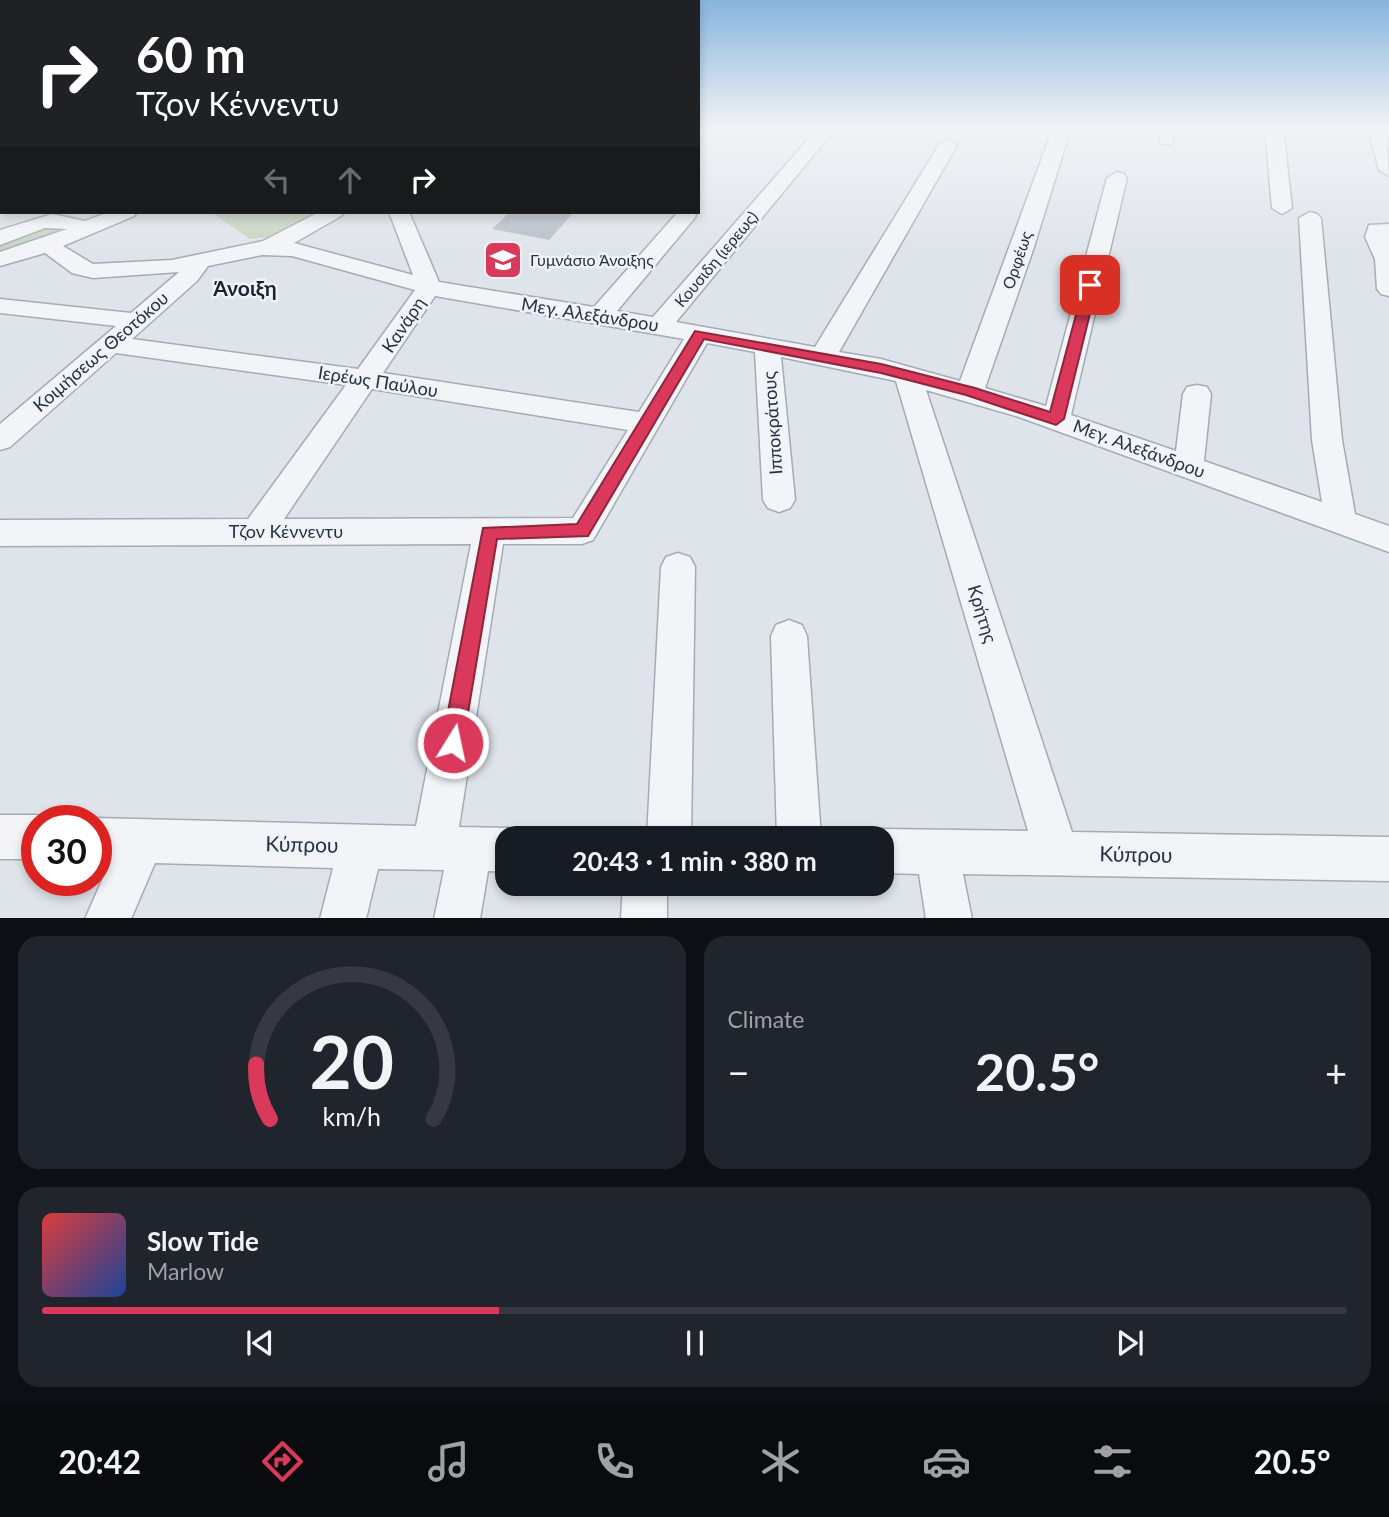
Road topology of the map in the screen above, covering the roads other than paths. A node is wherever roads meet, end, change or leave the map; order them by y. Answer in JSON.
{"nodes":[{"id":1,"x":791,"y":171,"type":"edge"},
{"id":2,"x":933,"y":171,"type":"edge"},
{"id":3,"x":1048,"y":171,"type":"edge"},
{"id":4,"x":1278,"y":171,"type":"edge"},
{"id":5,"x":1118,"y":178,"type":"dead end"},
{"id":6,"x":1282,"y":208,"type":"dead end"},
{"id":7,"x":122,"y":214,"type":"edge"},
{"id":8,"x":330,"y":214,"type":"edge"},
{"id":9,"x":400,"y":214,"type":"edge"},
{"id":10,"x":55,"y":215,"type":"edge"},
{"id":11,"x":686,"y":216,"type":"dead end"},
{"id":12,"x":1310,"y":218,"type":"dead end"},
{"id":13,"x":84,"y":229,"type":"junction"},
{"id":14,"x":1389,"y":230,"type":"edge"},
{"id":15,"x":0,"y":238,"type":"edge"},
{"id":16,"x":46,"y":244,"type":"junction"},
{"id":17,"x":269,"y":247,"type":"junction"},
{"id":18,"x":0,"y":259,"type":"edge"},
{"id":19,"x":197,"y":262,"type":"junction"},
{"id":20,"x":429,"y":287,"type":"junction"},
{"id":21,"x":1389,"y":289,"type":"edge"},
{"id":22,"x":0,"y":306,"type":"edge"},
{"id":23,"x":600,"y":316,"type":"junction"},
{"id":24,"x":136,"y":321,"type":"junction"},
{"id":25,"x":659,"y":326,"type":"junction"},
{"id":26,"x":700,"y":334,"type":"junction"},
{"id":27,"x":109,"y":344,"type":"junction"},
{"id":28,"x":767,"y":346,"type":"junction"},
{"id":29,"x":823,"y":356,"type":"junction"},
{"id":30,"x":908,"y":375,"type":"junction"},
{"id":31,"x":367,"y":379,"type":"junction"},
{"id":32,"x":970,"y":391,"type":"junction"},
{"id":33,"x":1197,"y":394,"type":"dead end"},
{"id":34,"x":1056,"y":419,"type":"junction"},
{"id":35,"x":648,"y":423,"type":"junction"},
{"id":36,"x":0,"y":440,"type":"edge"},
{"id":37,"x":1189,"y":466,"type":"junction"},
{"id":38,"x":779,"y":500,"type":"dead end"},
{"id":39,"x":1341,"y":524,"type":"junction"},
{"id":40,"x":258,"y":531,"type":"junction"},
{"id":41,"x":0,"y":533,"type":"edge"},
{"id":42,"x":489,"y":533,"type":"junction"},
{"id":43,"x":1389,"y":538,"type":"edge"},
{"id":44,"x":678,"y":567,"type":"dead end"},
{"id":45,"x":789,"y":636,"type":"dead end"},
{"id":46,"x":670,"y":826,"type":"edge"},
{"id":47,"x":798,"y":826,"type":"edge"},
{"id":48,"x":0,"y":836,"type":"edge"},
{"id":49,"x":21,"y":837,"type":"edge"},
{"id":50,"x":112,"y":840,"type":"edge"},
{"id":51,"x":142,"y":841,"type":"junction"},
{"id":52,"x":361,"y":846,"type":"junction"},
{"id":53,"x":471,"y":849,"type":"edge"},
{"id":54,"x":894,"y":851,"type":"edge"},
{"id":55,"x":937,"y":852,"type":"junction"},
{"id":56,"x":1057,"y":853,"type":"junction"},
{"id":57,"x":1389,"y":859,"type":"edge"},
{"id":58,"x":645,"y":896,"type":"edge"},
{"id":59,"x":108,"y":918,"type":"edge"},
{"id":60,"x":342,"y":918,"type":"edge"},
{"id":61,"x":457,"y":918,"type":"edge"},
{"id":62,"x":644,"y":918,"type":"edge"},
{"id":63,"x":949,"y":918,"type":"edge"}],
"edges":[{"from":1,"to":25,"type":"street","name":"Κουσιδη (ιερεως)"},
{"from":2,"to":29,"type":"street"},
{"from":3,"to":32,"type":"street","name":"Ορφέως"},
{"from":4,"to":6,"type":"street"},
{"from":5,"to":34,"type":"street"},
{"from":7,"to":13,"type":"street"},
{"from":8,"to":17,"type":"street","name":"Μεγ. Αλεξάνδρου"},
{"from":9,"to":20,"type":"street","name":"Κανάρη"},
{"from":10,"to":13,"type":"street"},
{"from":10,"to":15,"type":"street"},
{"from":11,"to":23,"type":"street"},
{"from":12,"to":39,"type":"street"},
{"from":13,"to":16,"type":"street"},
{"from":14,"to":21,"type":"street"},
{"from":16,"to":18,"type":"street"},
{"from":16,"to":19,"type":"street","name":"Μεγ. Αλεξάνδρου"},
{"from":17,"to":19,"type":"street","name":"Μεγ. Αλεξάνδρου"},
{"from":17,"to":20,"type":"street","name":"Μεγ. Αλεξάνδρου"},
{"from":19,"to":24,"type":"street","name":"Κοιμήσεως Θεοτόκου"},
{"from":20,"to":23,"type":"street","name":"Μεγ. Αλεξάνδρου"},
{"from":20,"to":31,"type":"street","name":"Κανάρη"},
{"from":22,"to":24,"type":"street"},
{"from":23,"to":25,"type":"street","name":"Μεγ. Αλεξάνδρου"},
{"from":24,"to":27,"type":"street","name":"Κοιμήσεως Θεοτόκου"},
{"from":25,"to":26,"type":"street","name":"Μεγ. Αλεξάνδρου"},
{"from":26,"to":28,"type":"street","name":"Μεγ. Αλεξάνδρου"},
{"from":26,"to":35,"type":"street"},
{"from":27,"to":31,"type":"street","name":"Ιερέως Παύλου"},
{"from":27,"to":36,"type":"street","name":"Κοιμήσεως Θεοτόκου"},
{"from":28,"to":29,"type":"street","name":"Μεγ. Αλεξάνδρου"},
{"from":28,"to":38,"type":"street","name":"Ιπποκράτους"},
{"from":29,"to":30,"type":"street","name":"Μεγ. Αλεξάνδρου"},
{"from":30,"to":32,"type":"street","name":"Μεγ. Αλεξάνδρου"},
{"from":30,"to":56,"type":"street","name":"Κρήτης"},
{"from":31,"to":35,"type":"street","name":"Ιερέως Παύλου"},
{"from":31,"to":40,"type":"street","name":"Κανάρη"},
{"from":32,"to":34,"type":"street","name":"Μεγ. Αλεξάνδρου"},
{"from":33,"to":37,"type":"street"},
{"from":34,"to":37,"type":"street","name":"Μεγ. Αλεξάνδρου"},
{"from":35,"to":42,"type":"street","name":"Τζον Κέννεντυ"},
{"from":37,"to":39,"type":"street","name":"Μεγ. Αλεξάνδρου"},
{"from":39,"to":43,"type":"street","name":"Μεγ. Αλεξάνδρου"},
{"from":40,"to":41,"type":"street","name":"Τζον Κέννεντυ"},
{"from":40,"to":42,"type":"street","name":"Τζον Κέννεντυ"},
{"from":42,"to":53,"type":"street"},
{"from":44,"to":46,"type":"street"},
{"from":45,"to":47,"type":"street"},
{"from":48,"to":49,"type":"street"},
{"from":50,"to":51,"type":"street","name":"Κύπρου"},
{"from":51,"to":52,"type":"street","name":"Κύπρου"},
{"from":51,"to":59,"type":"street"},
{"from":52,"to":53,"type":"street","name":"Κύπρου"},
{"from":52,"to":60,"type":"street"},
{"from":53,"to":61,"type":"street"},
{"from":54,"to":55,"type":"street","name":"Κύπρου"},
{"from":55,"to":56,"type":"street","name":"Κύπρου"},
{"from":55,"to":63,"type":"street"},
{"from":56,"to":57,"type":"street","name":"Κύπρου"},
{"from":58,"to":62,"type":"street"}]}
